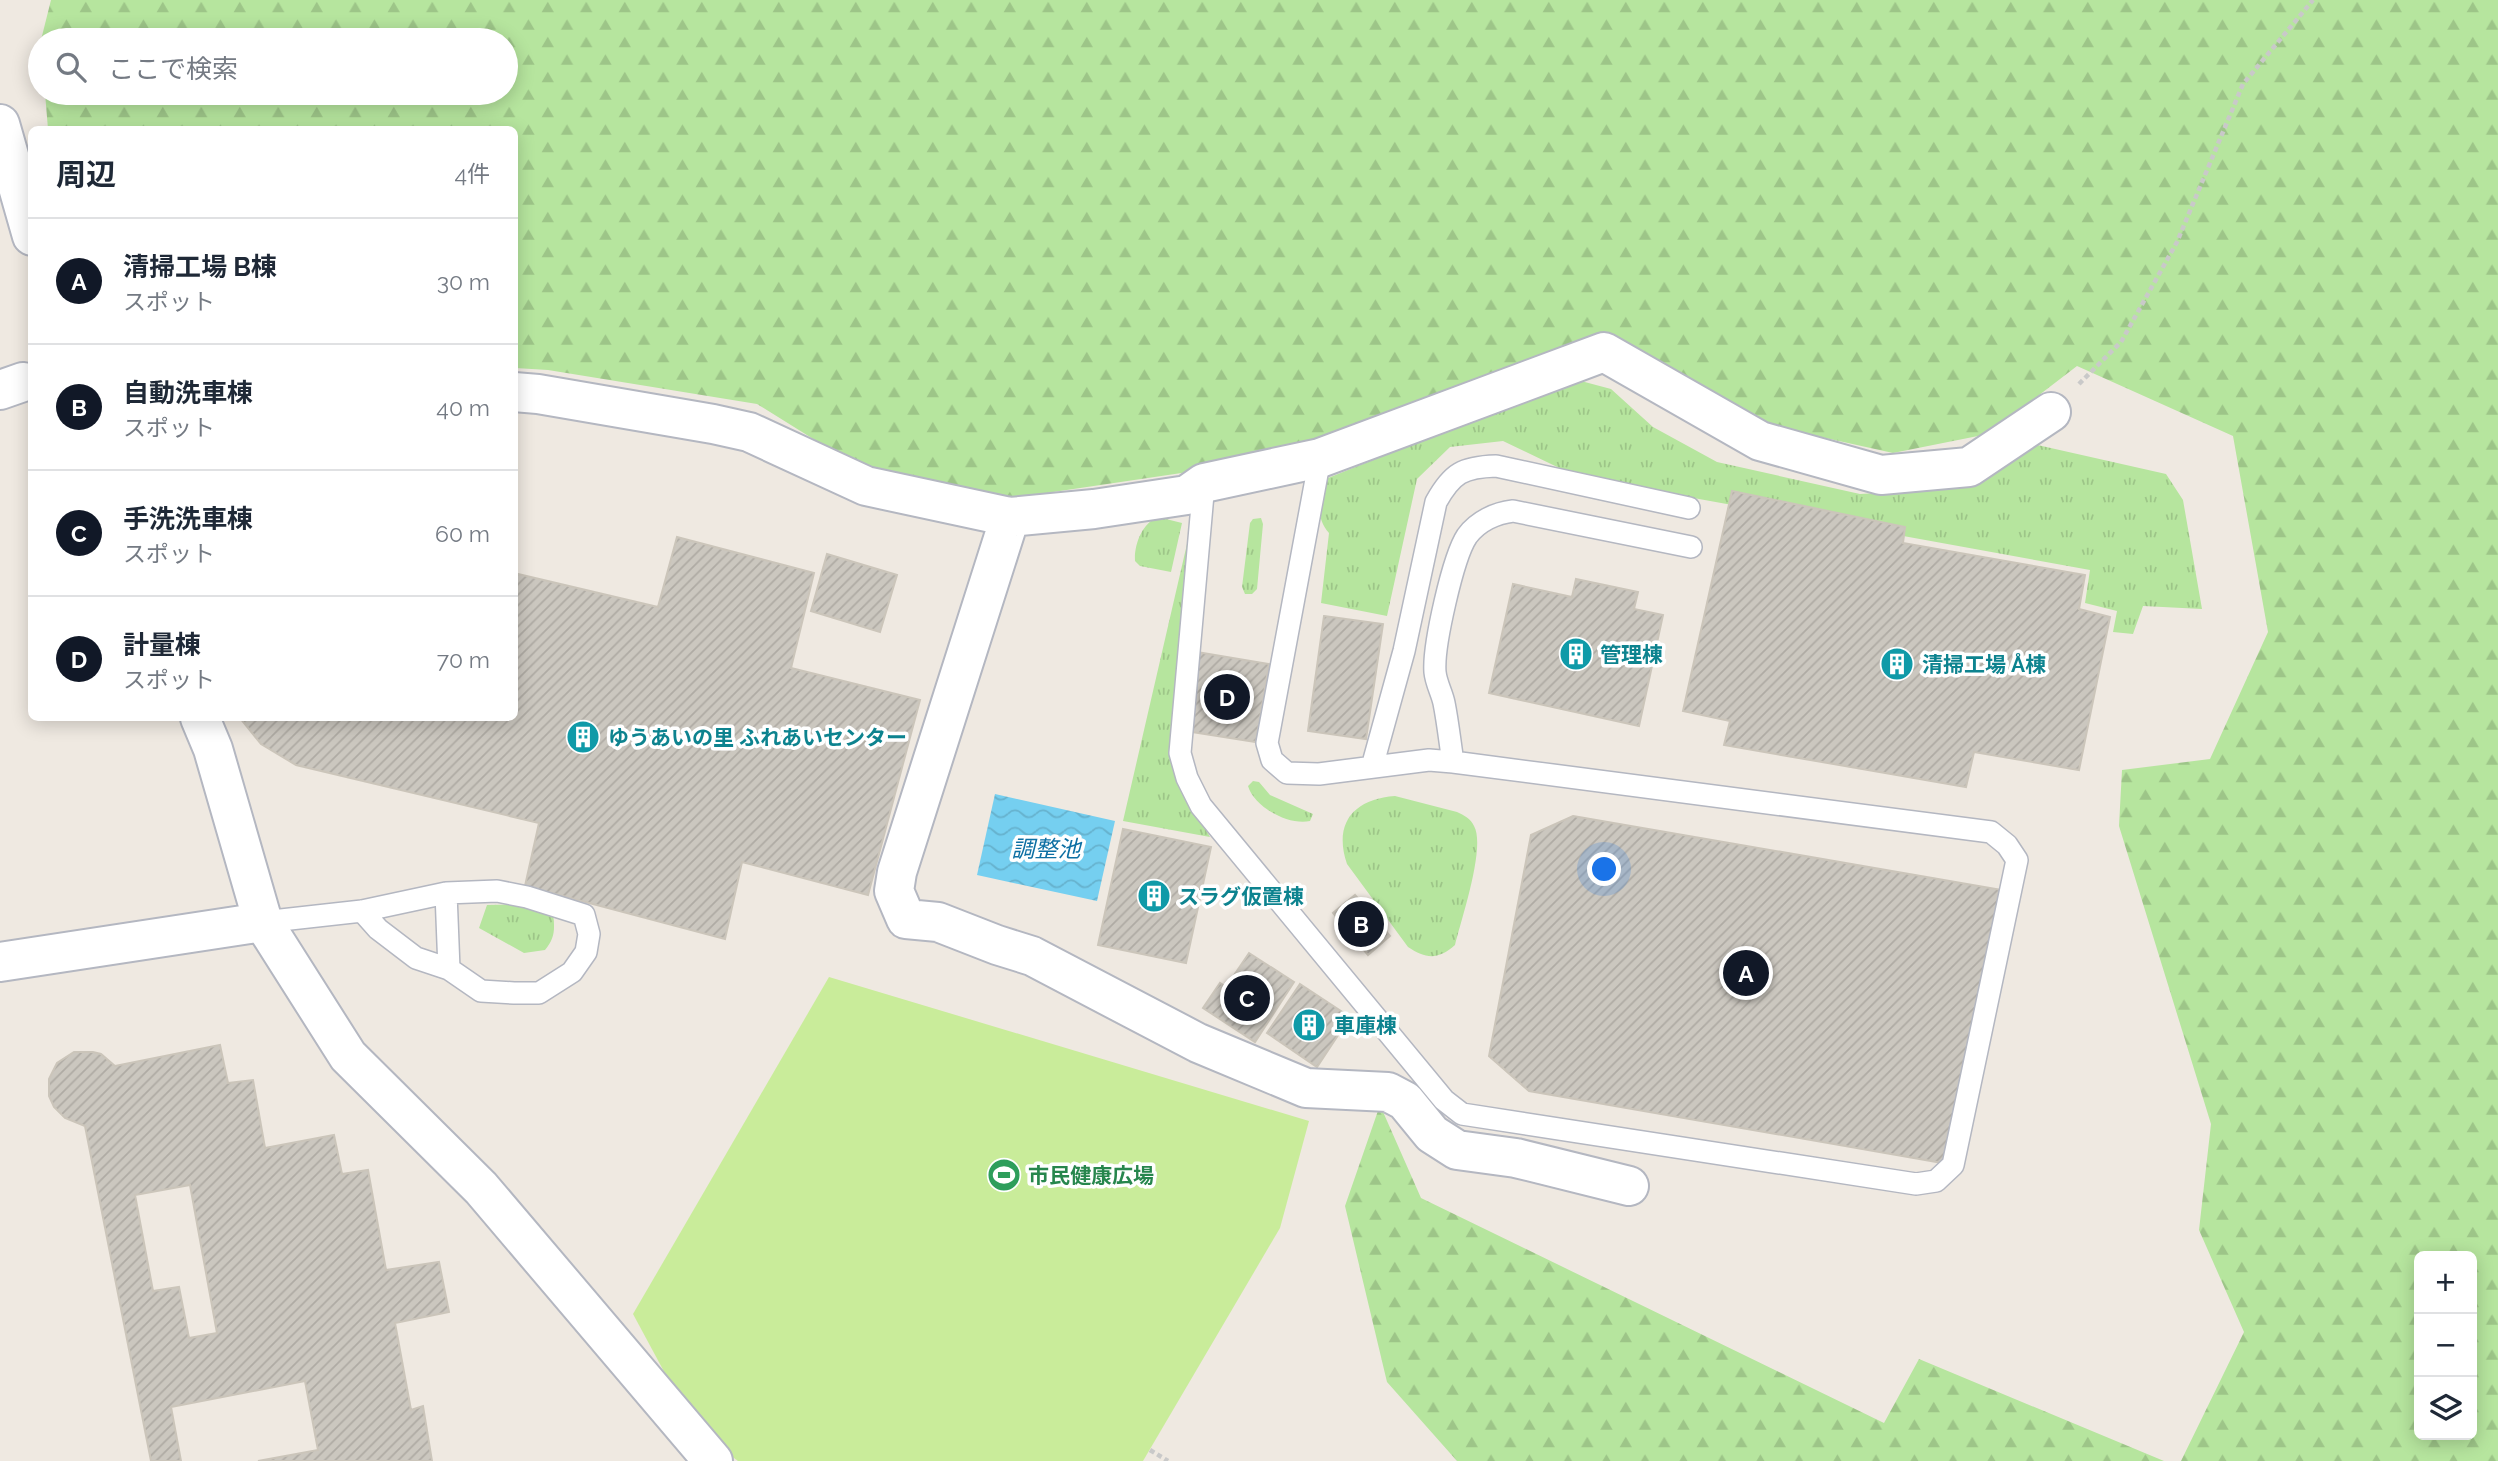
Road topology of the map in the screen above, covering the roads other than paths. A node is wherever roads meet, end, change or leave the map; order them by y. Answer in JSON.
{"nodes":[{"id":1,"x":0,"y":124,"type":"edge"},
{"id":2,"x":28,"y":222,"type":"edge"},
{"id":3,"x":518,"y":392,"type":"edge"},
{"id":4,"x":2051,"y":412,"type":"road end"},
{"id":5,"x":1320,"y":458,"type":"junction"},
{"id":6,"x":1204,"y":484,"type":"junction"},
{"id":7,"x":1689,"y":508,"type":"dead end"},
{"id":8,"x":1010,"y":517,"type":"junction"},
{"id":9,"x":1691,"y":547,"type":"dead end"},
{"id":10,"x":201,"y":721,"type":"edge"},
{"id":11,"x":1453,"y":762,"type":"junction"},
{"id":12,"x":1372,"y":767,"type":"junction"},
{"id":13,"x":446,"y":893,"type":"junction"},
{"id":14,"x":362,"y":911,"type":"junction"},
{"id":15,"x":263,"y":922,"type":"junction"},
{"id":16,"x":0,"y":962,"type":"edge"},
{"id":17,"x":449,"y":969,"type":"junction"},
{"id":18,"x":1629,"y":1186,"type":"dead end"},
{"id":19,"x":713,"y":1461,"type":"edge"}],
"edges":[{"from":1,"to":2,"type":"street"},
{"from":3,"to":8,"type":"street"},
{"from":4,"to":5,"type":"street"},
{"from":5,"to":6,"type":"street"},
{"from":5,"to":12,"type":"lane"},
{"from":6,"to":8,"type":"street"},
{"from":6,"to":11,"type":"lane"},
{"from":7,"to":12,"type":"lane"},
{"from":8,"to":18,"type":"street"},
{"from":9,"to":11,"type":"lane"},
{"from":10,"to":15,"type":"street"},
{"from":11,"to":12,"type":"lane"},
{"from":13,"to":14,"type":"lane"},
{"from":13,"to":17,"type":"lane"},
{"from":13,"to":17,"type":"lane"},
{"from":14,"to":15,"type":"lane"},
{"from":14,"to":17,"type":"lane"},
{"from":15,"to":16,"type":"street"},
{"from":15,"to":19,"type":"street"}]}
